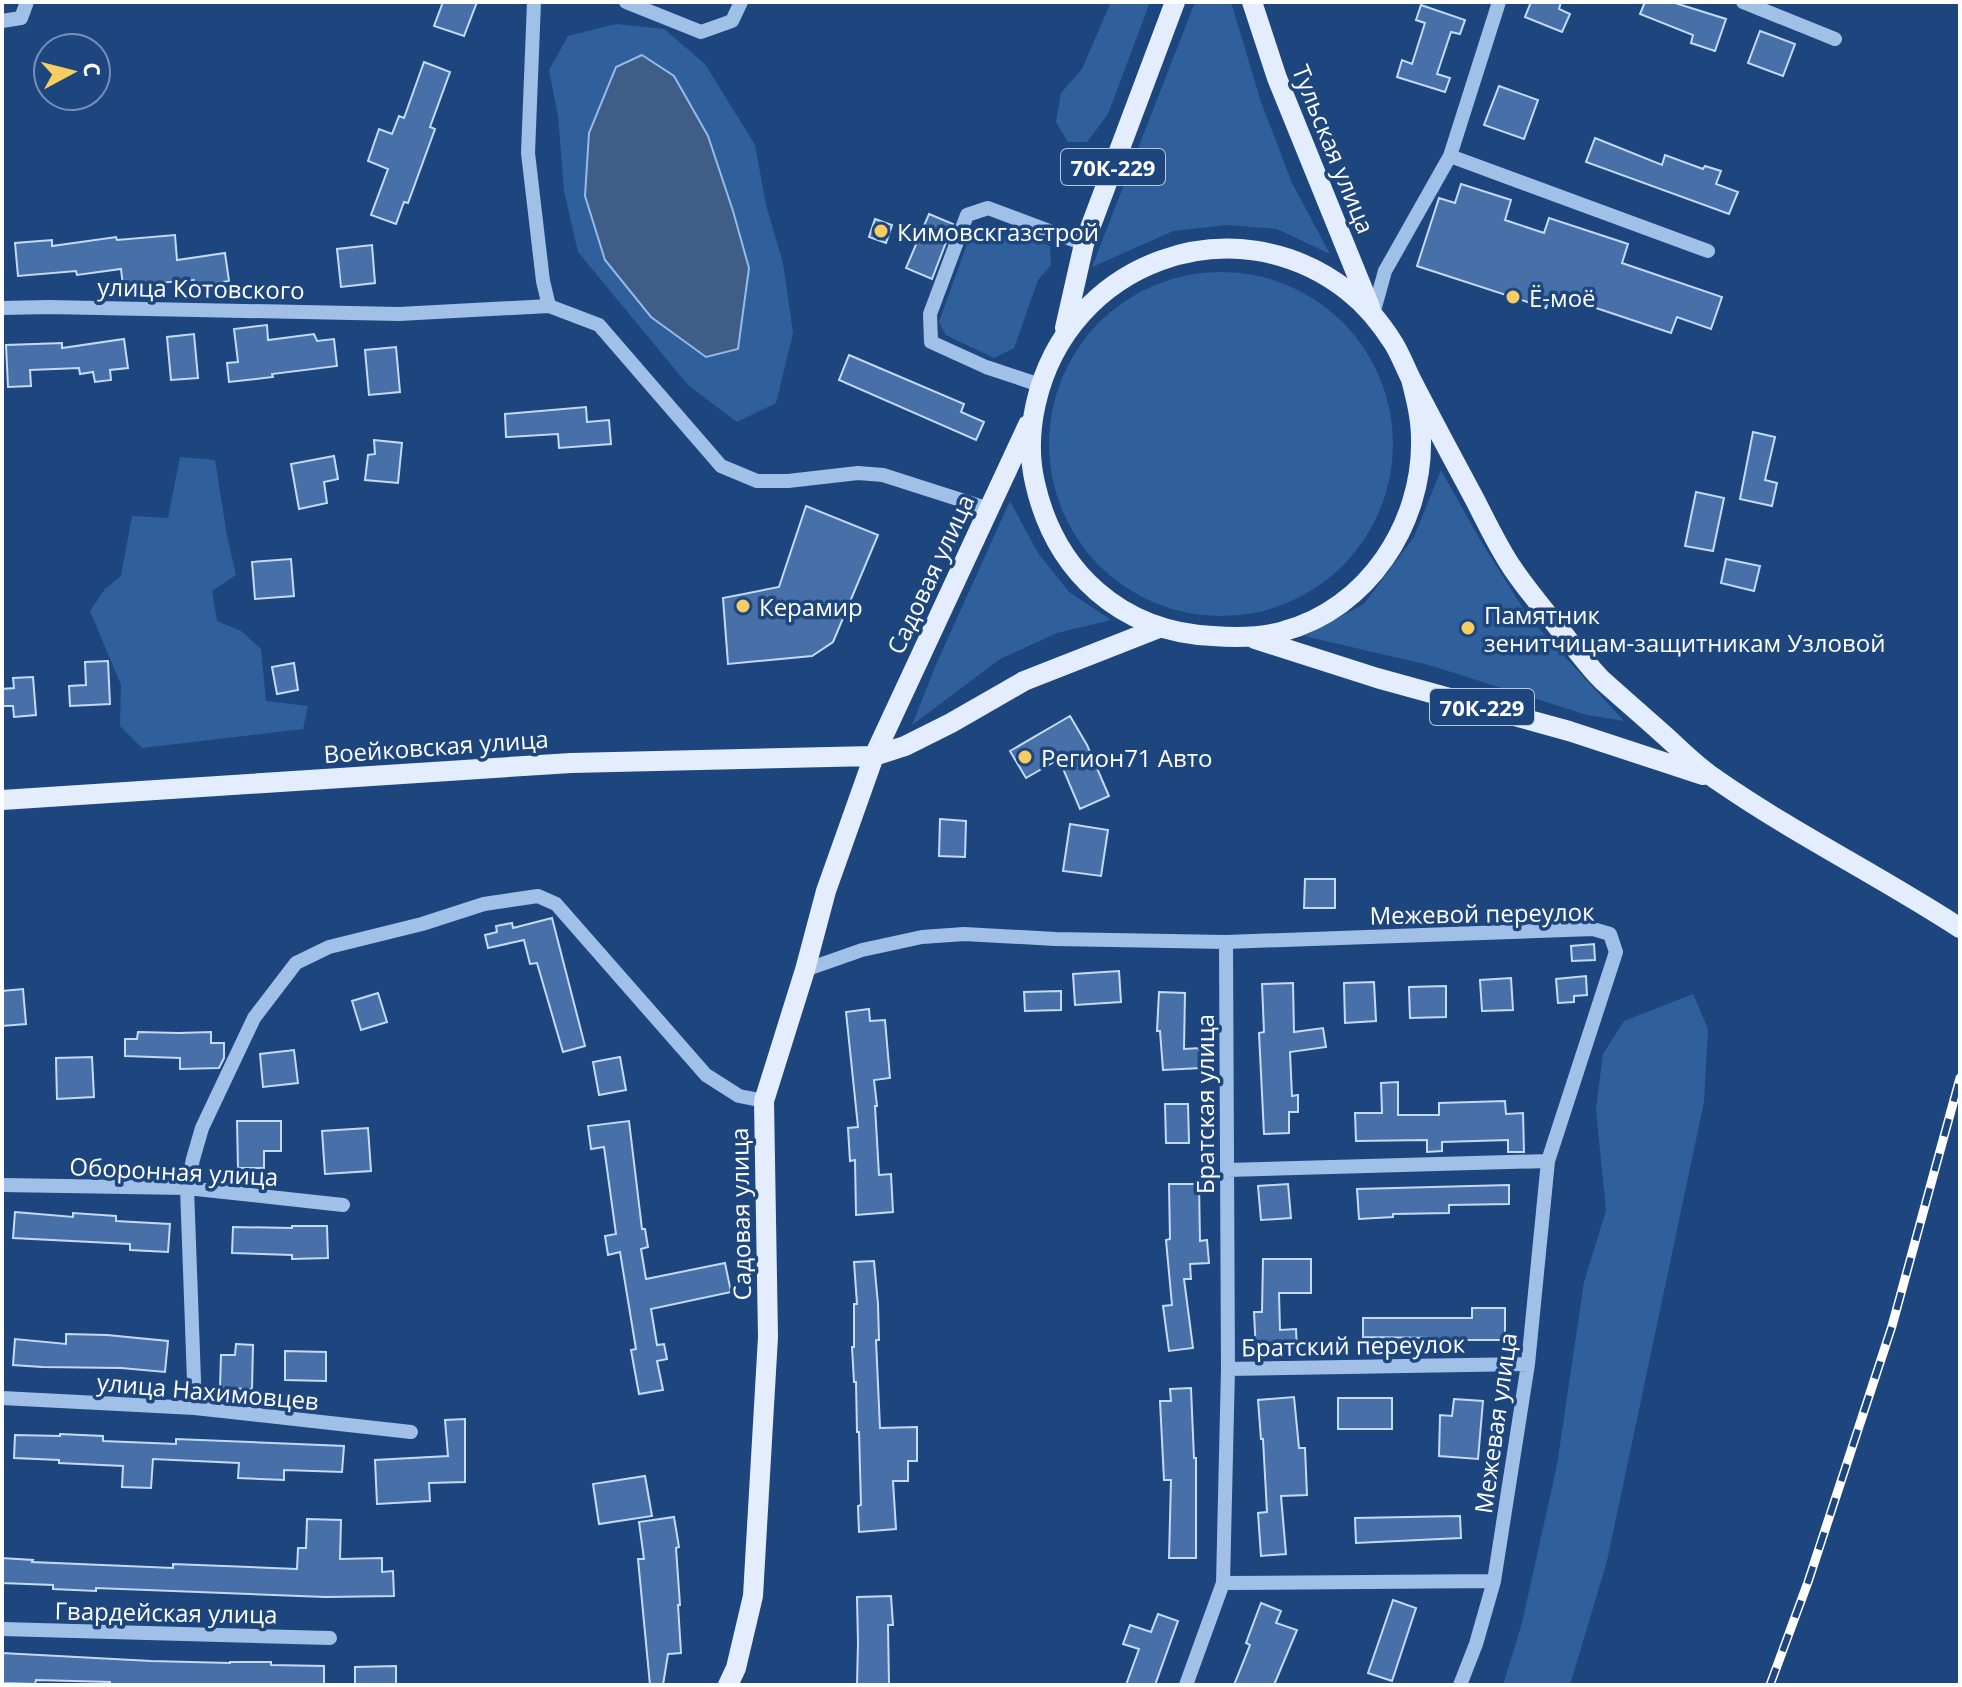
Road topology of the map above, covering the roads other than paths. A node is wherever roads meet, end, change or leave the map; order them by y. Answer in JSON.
{"nodes":[{"id":1,"x":27,"y":2,"type":"edge"},
{"id":2,"x":534,"y":2,"type":"edge"},
{"id":3,"x":626,"y":2,"type":"edge"},
{"id":4,"x":741,"y":2,"type":"edge"},
{"id":5,"x":1175,"y":2,"type":"edge"},
{"id":6,"x":1252,"y":2,"type":"edge"},
{"id":7,"x":1499,"y":2,"type":"edge"},
{"id":8,"x":1743,"y":2,"type":"edge"},
{"id":9,"x":2,"y":21,"type":"edge"},
{"id":10,"x":1835,"y":39,"type":"dead end"},
{"id":11,"x":1450,"y":156,"type":"junction"},
{"id":12,"x":1084,"y":244,"type":"junction"},
{"id":13,"x":1708,"y":251,"type":"dead end"},
{"id":14,"x":549,"y":306,"type":"junction"},
{"id":15,"x":2,"y":308,"type":"edge"},
{"id":16,"x":1373,"y":315,"type":"junction"},
{"id":17,"x":1063,"y":336,"type":"junction"},
{"id":18,"x":1411,"y":379,"type":"junction"},
{"id":19,"x":1040,"y":385,"type":"junction"},
{"id":20,"x":1033,"y":414,"type":"junction"},
{"id":21,"x":989,"y":509,"type":"junction"},
{"id":22,"x":1159,"y":628,"type":"junction"},
{"id":23,"x":1251,"y":638,"type":"junction"},
{"id":24,"x":874,"y":756,"type":"junction"},
{"id":25,"x":1712,"y":778,"type":"junction"},
{"id":26,"x":2,"y":800,"type":"edge"},
{"id":27,"x":1960,"y":928,"type":"edge"},
{"id":28,"x":1226,"y":942,"type":"junction"},
{"id":29,"x":805,"y":970,"type":"junction"},
{"id":30,"x":764,"y":1101,"type":"junction"},
{"id":31,"x":1548,"y":1161,"type":"junction"},
{"id":32,"x":1227,"y":1170,"type":"junction"},
{"id":33,"x":2,"y":1185,"type":"edge"},
{"id":34,"x":187,"y":1188,"type":"junction"},
{"id":35,"x":343,"y":1205,"type":"dead end"},
{"id":36,"x":1528,"y":1364,"type":"junction"},
{"id":37,"x":1228,"y":1369,"type":"junction"},
{"id":38,"x":2,"y":1398,"type":"edge"},
{"id":39,"x":195,"y":1408,"type":"junction"},
{"id":40,"x":411,"y":1432,"type":"dead end"},
{"id":41,"x":1494,"y":1581,"type":"junction"},
{"id":42,"x":1223,"y":1583,"type":"junction"},
{"id":43,"x":2,"y":1629,"type":"edge"},
{"id":44,"x":330,"y":1638,"type":"dead end"},
{"id":45,"x":728,"y":1685,"type":"edge"},
{"id":46,"x":1186,"y":1685,"type":"edge"},
{"id":47,"x":1460,"y":1685,"type":"edge"}],
"edges":[{"from":1,"to":9,"type":"street"},
{"from":2,"to":14,"type":"street"},
{"from":3,"to":4,"type":"street"},
{"from":5,"to":12,"type":"main road","number":"70К-229"},
{"from":6,"to":16,"type":"main road","name":"Тульская улица","number":"70К-229"},
{"from":7,"to":11,"type":"street"},
{"from":8,"to":10,"type":"street"},
{"from":11,"to":13,"type":"street"},
{"from":11,"to":16,"type":"street"},
{"from":12,"to":17,"type":"main road","number":"70К-229"},
{"from":12,"to":19,"type":"street"},
{"from":14,"to":15,"type":"street","name":"улица Котовского"},
{"from":14,"to":21,"type":"street"},
{"from":16,"to":17,"type":"main road","number":"70К-229"},
{"from":16,"to":18,"type":"main road","number":"70К-229"},
{"from":17,"to":19,"type":"main road","number":"70К-229"},
{"from":18,"to":23,"type":"main road","number":"70К-229"},
{"from":18,"to":25,"type":"main road","number":"70К-229"},
{"from":19,"to":20,"type":"main road","number":"70К-229"},
{"from":20,"to":21,"type":"main road","name":"Садовая улица"},
{"from":20,"to":22,"type":"main road","number":"70К-229"},
{"from":21,"to":24,"type":"main road","name":"Садовая улица"},
{"from":22,"to":23,"type":"main road","number":"70К-229"},
{"from":22,"to":24,"type":"main road"},
{"from":23,"to":25,"type":"main road","number":"70К-229"},
{"from":24,"to":26,"type":"main road","name":"Воейковская улица"},
{"from":24,"to":29,"type":"main road","name":"Садовая улица"},
{"from":25,"to":27,"type":"main road","number":"70К-229"},
{"from":28,"to":29,"type":"street"},
{"from":28,"to":31,"type":"street","name":"Межевой переулок"},
{"from":28,"to":32,"type":"street","name":"Братская улица"},
{"from":29,"to":30,"type":"main road","name":"Садовая улица"},
{"from":30,"to":34,"type":"street"},
{"from":30,"to":45,"type":"main road","name":"Садовая улица"},
{"from":31,"to":32,"type":"street"},
{"from":31,"to":36,"type":"street","name":"Межевая улица"},
{"from":32,"to":37,"type":"street","name":"Братская улица"},
{"from":33,"to":34,"type":"street","name":"Оборонная улица"},
{"from":34,"to":35,"type":"street","name":"Оборонная улица"},
{"from":34,"to":39,"type":"street"},
{"from":36,"to":37,"type":"street","name":"Братский переулок"},
{"from":36,"to":41,"type":"street","name":"Межевая улица"},
{"from":37,"to":42,"type":"street","name":"Братская улица"},
{"from":38,"to":39,"type":"street","name":"улица Нахимовцев"},
{"from":39,"to":40,"type":"street","name":"улица Нахимовцев"},
{"from":41,"to":42,"type":"street"},
{"from":41,"to":47,"type":"street","name":"Межевая улица"},
{"from":42,"to":46,"type":"street","name":"Братская улица"},
{"from":43,"to":44,"type":"street","name":"Гвардейская улица"}]}
